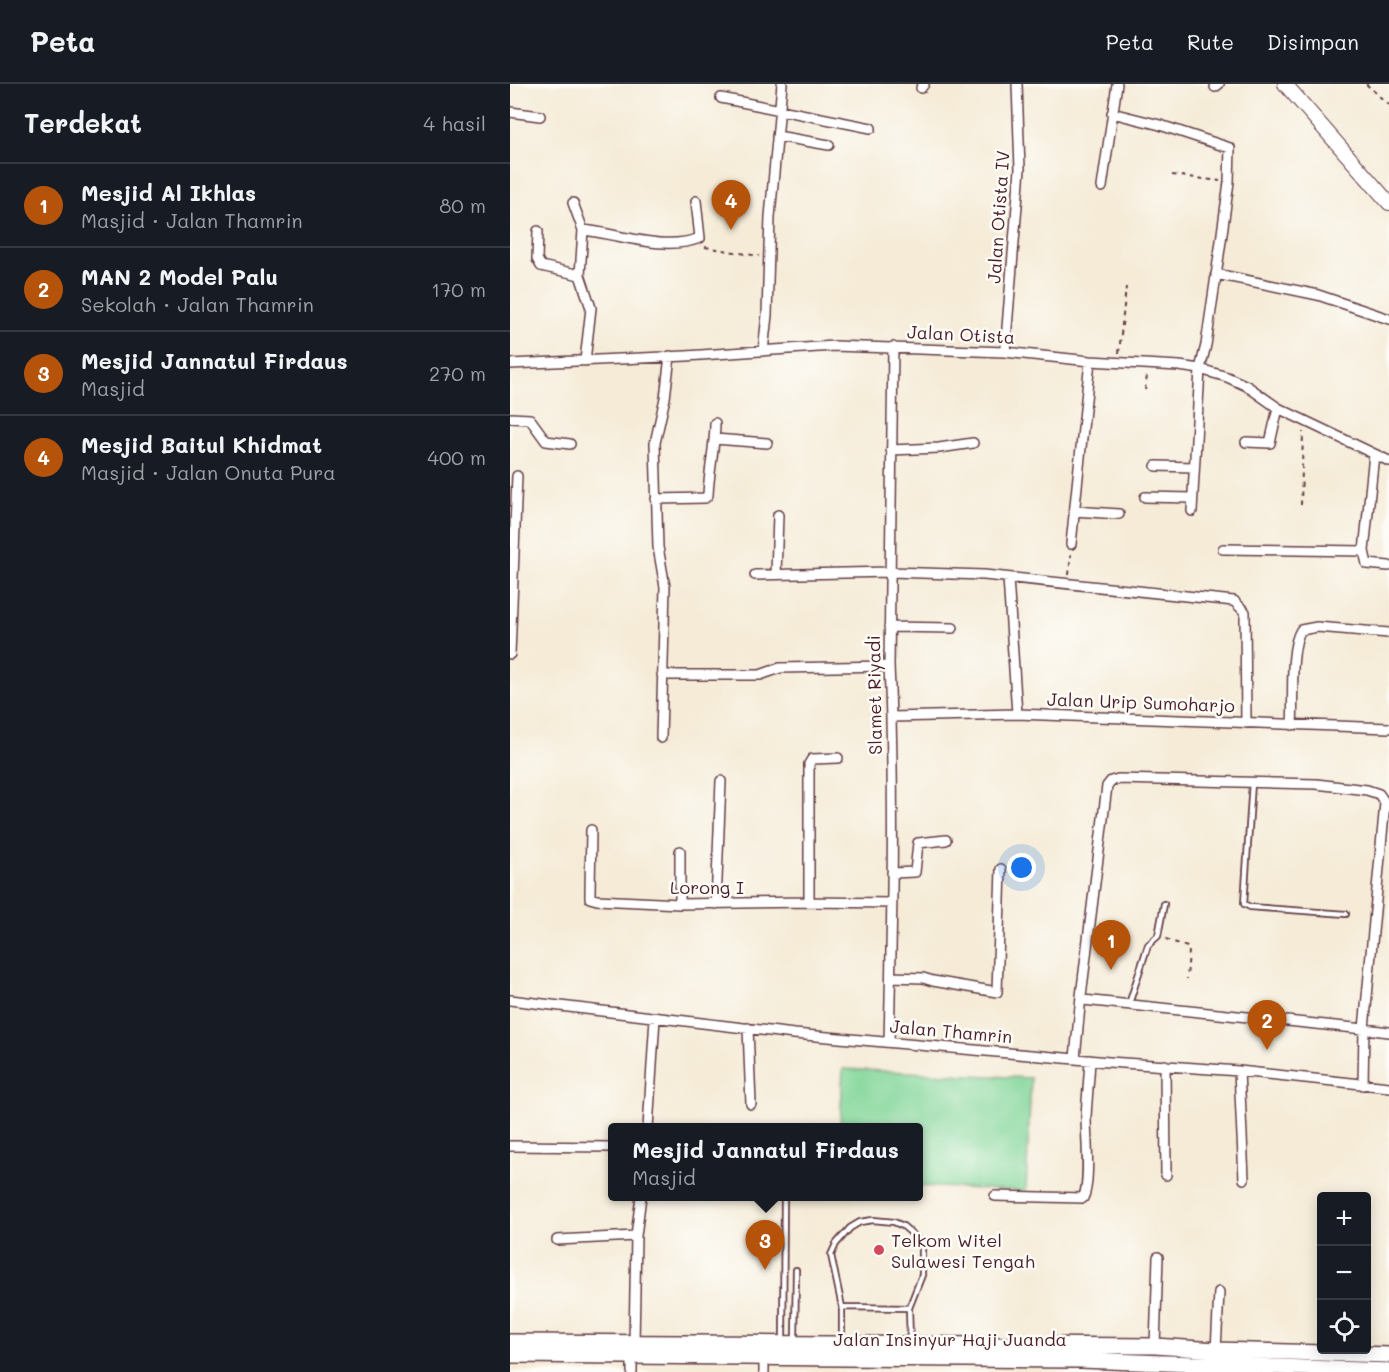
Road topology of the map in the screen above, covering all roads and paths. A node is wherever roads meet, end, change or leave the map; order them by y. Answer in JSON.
{"nodes":[{"id":1,"x":782,"y":84,"type":"edge"},
{"id":2,"x":1017,"y":84,"type":"edge"},
{"id":3,"x":1117,"y":84,"type":"edge"},
{"id":4,"x":1285,"y":84,"type":"edge"},
{"id":5,"x":1366,"y":84,"type":"edge"},
{"id":6,"x":721,"y":98,"type":"dead end"},
{"id":7,"x":1389,"y":105,"type":"edge"},
{"id":8,"x":779,"y":110,"type":"junction"},
{"id":9,"x":510,"y":112,"type":"edge"},
{"id":10,"x":1112,"y":113,"type":"junction"},
{"id":11,"x":540,"y":116,"type":"dead end"},
{"id":12,"x":871,"y":128,"type":"dead end"},
{"id":13,"x":777,"y":136,"type":"junction"},
{"id":14,"x":829,"y":145,"type":"dead end"},
{"id":15,"x":1172,"y":175,"type":"dead end"},
{"id":16,"x":1229,"y":182,"type":"junction"},
{"id":17,"x":1102,"y":187,"type":"dead end"},
{"id":18,"x":696,"y":201,"type":"dead end"},
{"id":19,"x":1389,"y":202,"type":"edge"},
{"id":20,"x":573,"y":203,"type":"dead end"},
{"id":21,"x":583,"y":230,"type":"junction"},
{"id":22,"x":538,"y":231,"type":"dead end"},
{"id":23,"x":697,"y":239,"type":"junction"},
{"id":24,"x":767,"y":257,"type":"junction"},
{"id":25,"x":1216,"y":274,"type":"junction"},
{"id":26,"x":580,"y":275,"type":"junction"},
{"id":27,"x":1126,"y":287,"type":"dead end"},
{"id":28,"x":1389,"y":319,"type":"edge"},
{"id":29,"x":892,"y":347,"type":"junction"},
{"id":30,"x":763,"y":351,"type":"junction"},
{"id":31,"x":1005,"y":352,"type":"junction"},
{"id":32,"x":670,"y":356,"type":"junction"},
{"id":33,"x":585,"y":361,"type":"junction"},
{"id":34,"x":1090,"y":361,"type":"junction"},
{"id":35,"x":1118,"y":362,"type":"junction"},
{"id":36,"x":510,"y":364,"type":"edge"},
{"id":37,"x":1148,"y":364,"type":"junction"},
{"id":38,"x":1200,"y":369,"type":"junction"},
{"id":39,"x":1145,"y":390,"type":"dead end"},
{"id":40,"x":1278,"y":408,"type":"junction"},
{"id":41,"x":510,"y":418,"type":"edge"},
{"id":42,"x":1303,"y":420,"type":"junction"},
{"id":43,"x":715,"y":423,"type":"dead end"},
{"id":44,"x":715,"y":439,"type":"junction"},
{"id":45,"x":1246,"y":442,"type":"dead end"},
{"id":46,"x":767,"y":443,"type":"dead end"},
{"id":47,"x":973,"y":443,"type":"dead end"},
{"id":48,"x":570,"y":444,"type":"dead end"},
{"id":49,"x":891,"y":450,"type":"junction"},
{"id":50,"x":1374,"y":454,"type":"junction"},
{"id":51,"x":1389,"y":461,"type":"edge"},
{"id":52,"x":1156,"y":466,"type":"dead end"},
{"id":53,"x":1194,"y":467,"type":"junction"},
{"id":54,"x":517,"y":476,"type":"dead end"},
{"id":55,"x":1144,"y":497,"type":"dead end"},
{"id":56,"x":1192,"y":498,"type":"junction"},
{"id":57,"x":656,"y":499,"type":"junction"},
{"id":58,"x":1301,"y":505,"type":"dead end"},
{"id":59,"x":1192,"y":511,"type":"dead end"},
{"id":60,"x":1074,"y":512,"type":"junction"},
{"id":61,"x":1119,"y":514,"type":"dead end"},
{"id":62,"x":778,"y":515,"type":"dead end"},
{"id":63,"x":1071,"y":544,"type":"joint"},
{"id":64,"x":1223,"y":549,"type":"dead end"},
{"id":65,"x":1364,"y":551,"type":"junction"},
{"id":66,"x":1389,"y":566,"type":"edge"},
{"id":67,"x":890,"y":572,"type":"junction"},
{"id":68,"x":776,"y":574,"type":"junction"},
{"id":69,"x":755,"y":575,"type":"dead end"},
{"id":70,"x":1008,"y":578,"type":"junction"},
{"id":71,"x":1069,"y":584,"type":"junction"},
{"id":72,"x":889,"y":627,"type":"junction"},
{"id":73,"x":953,"y":628,"type":"dead end"},
{"id":74,"x":1389,"y":633,"type":"edge"},
{"id":75,"x":511,"y":638,"type":"edge"},
{"id":76,"x":510,"y":654,"type":"edge"},
{"id":77,"x":889,"y":666,"type":"junction"},
{"id":78,"x":662,"y":675,"type":"junction"},
{"id":79,"x":1017,"y":714,"type":"junction"},
{"id":80,"x":891,"y":717,"type":"junction"},
{"id":81,"x":1246,"y":723,"type":"junction"},
{"id":82,"x":1292,"y":725,"type":"junction"},
{"id":83,"x":1389,"y":728,"type":"edge"},
{"id":84,"x":661,"y":738,"type":"dead end"},
{"id":85,"x":838,"y":758,"type":"dead end"},
{"id":86,"x":721,"y":781,"type":"dead end"},
{"id":87,"x":1252,"y":782,"type":"junction"},
{"id":88,"x":591,"y":830,"type":"dead end"},
{"id":89,"x":946,"y":840,"type":"dead end"},
{"id":90,"x":680,"y":851,"type":"dead end"},
{"id":91,"x":1001,"y":869,"type":"dead end"},
{"id":92,"x":892,"y":873,"type":"junction"},
{"id":93,"x":809,"y":902,"type":"junction"},
{"id":94,"x":892,"y":903,"type":"junction"},
{"id":95,"x":680,"y":904,"type":"junction"},
{"id":96,"x":716,"y":904,"type":"junction"},
{"id":97,"x":1164,"y":904,"type":"dead end"},
{"id":98,"x":1346,"y":914,"type":"dead end"},
{"id":99,"x":1158,"y":936,"type":"junction"},
{"id":100,"x":891,"y":977,"type":"junction"},
{"id":101,"x":1187,"y":979,"type":"dead end"},
{"id":102,"x":1081,"y":996,"type":"junction"},
{"id":103,"x":510,"y":1000,"type":"edge"},
{"id":104,"x":1130,"y":1004,"type":"junction"},
{"id":105,"x":655,"y":1018,"type":"junction"},
{"id":106,"x":748,"y":1028,"type":"junction"},
{"id":107,"x":1364,"y":1029,"type":"junction"},
{"id":108,"x":1389,"y":1032,"type":"edge"},
{"id":109,"x":889,"y":1042,"type":"junction"},
{"id":110,"x":1075,"y":1058,"type":"junction"},
{"id":111,"x":1090,"y":1060,"type":"junction"},
{"id":112,"x":1165,"y":1065,"type":"junction"},
{"id":113,"x":1239,"y":1071,"type":"junction"},
{"id":114,"x":1363,"y":1085,"type":"junction"},
{"id":115,"x":1389,"y":1087,"type":"edge"},
{"id":116,"x":751,"y":1104,"type":"dead end"},
{"id":117,"x":648,"y":1123,"type":"edge"},
{"id":118,"x":510,"y":1146,"type":"edge"},
{"id":119,"x":608,"y":1147,"type":"edge"},
{"id":120,"x":1166,"y":1175,"type":"dead end"},
{"id":121,"x":1244,"y":1179,"type":"dead end"},
{"id":122,"x":995,"y":1196,"type":"dead end"},
{"id":123,"x":640,"y":1201,"type":"edge"},
{"id":124,"x":784,"y":1201,"type":"edge"},
{"id":125,"x":636,"y":1236,"type":"junction"},
{"id":126,"x":557,"y":1240,"type":"dead end"},
{"id":127,"x":1158,"y":1257,"type":"dead end"},
{"id":128,"x":796,"y":1270,"type":"dead end"},
{"id":129,"x":1219,"y":1292,"type":"dead end"},
{"id":130,"x":842,"y":1307,"type":"junction"},
{"id":131,"x":909,"y":1308,"type":"junction"},
{"id":132,"x":510,"y":1342,"type":"edge"},
{"id":133,"x":789,"y":1345,"type":"junction"},
{"id":134,"x":842,"y":1345,"type":"junction"},
{"id":135,"x":910,"y":1345,"type":"junction"},
{"id":136,"x":1155,"y":1346,"type":"junction"},
{"id":137,"x":633,"y":1349,"type":"junction"},
{"id":138,"x":1216,"y":1350,"type":"junction"},
{"id":139,"x":510,"y":1355,"type":"edge"},
{"id":140,"x":1389,"y":1355,"type":"edge"},
{"id":141,"x":764,"y":1365,"type":"edge"},
{"id":142,"x":1008,"y":1366,"type":"edge"},
{"id":143,"x":1299,"y":1369,"type":"edge"},
{"id":144,"x":1389,"y":1371,"type":"edge"},
{"id":145,"x":632,"y":1372,"type":"edge"},
{"id":146,"x":1342,"y":1372,"type":"edge"}],
"edges":[{"from":1,"to":8,"type":"street"},
{"from":2,"to":31,"type":"street","name":"Jalan Otista IV"},
{"from":3,"to":10,"type":"street"},
{"from":4,"to":19,"type":"street"},
{"from":5,"to":7,"type":"path"},
{"from":6,"to":8,"type":"street"},
{"from":8,"to":12,"type":"street"},
{"from":8,"to":13,"type":"street"},
{"from":9,"to":11,"type":"street"},
{"from":10,"to":16,"type":"street"},
{"from":10,"to":17,"type":"street"},
{"from":13,"to":14,"type":"street"},
{"from":13,"to":24,"type":"street"},
{"from":15,"to":16,"type":"path"},
{"from":16,"to":25,"type":"street"},
{"from":18,"to":23,"type":"street"},
{"from":20,"to":21,"type":"street"},
{"from":21,"to":23,"type":"street"},
{"from":21,"to":26,"type":"street"},
{"from":22,"to":26,"type":"street"},
{"from":23,"to":24,"type":"path"},
{"from":24,"to":30,"type":"street"},
{"from":25,"to":28,"type":"street"},
{"from":25,"to":38,"type":"street"},
{"from":26,"to":33,"type":"street"},
{"from":27,"to":35,"type":"path"},
{"from":29,"to":30,"type":"street","name":"Jalan Otista"},
{"from":29,"to":31,"type":"street","name":"Jalan Otista"},
{"from":29,"to":49,"type":"street","name":"Slamet Riyadi"},
{"from":30,"to":32,"type":"street","name":"Jalan Otista"},
{"from":31,"to":34,"type":"street","name":"Jalan Otista"},
{"from":32,"to":33,"type":"street","name":"Jalan Otista"},
{"from":32,"to":57,"type":"street"},
{"from":33,"to":36,"type":"street","name":"Jalan Otista"},
{"from":34,"to":35,"type":"street","name":"Jalan Otista"},
{"from":34,"to":60,"type":"street"},
{"from":35,"to":37,"type":"street","name":"Jalan Otista"},
{"from":37,"to":38,"type":"street","name":"Jalan Otista"},
{"from":37,"to":39,"type":"path"},
{"from":38,"to":40,"type":"street","name":"Jalan Otista"},
{"from":38,"to":53,"type":"street"},
{"from":40,"to":42,"type":"street","name":"Jalan Otista"},
{"from":40,"to":45,"type":"street"},
{"from":41,"to":48,"type":"street"},
{"from":42,"to":50,"type":"street","name":"Jalan Otista"},
{"from":42,"to":58,"type":"path"},
{"from":43,"to":44,"type":"street"},
{"from":44,"to":46,"type":"street"},
{"from":44,"to":57,"type":"street"},
{"from":47,"to":49,"type":"street"},
{"from":49,"to":67,"type":"street","name":"Slamet Riyadi"},
{"from":50,"to":51,"type":"street","name":"Jalan Otista"},
{"from":50,"to":65,"type":"street"},
{"from":52,"to":53,"type":"street"},
{"from":53,"to":56,"type":"street"},
{"from":54,"to":75,"type":"street"},
{"from":55,"to":56,"type":"street"},
{"from":56,"to":59,"type":"street"},
{"from":57,"to":78,"type":"street"},
{"from":60,"to":61,"type":"street"},
{"from":60,"to":63,"type":"street"},
{"from":62,"to":68,"type":"street"},
{"from":63,"to":71,"type":"path"},
{"from":64,"to":65,"type":"street"},
{"from":65,"to":66,"type":"street"},
{"from":67,"to":68,"type":"street"},
{"from":67,"to":70,"type":"street"},
{"from":67,"to":72,"type":"street","name":"Slamet Riyadi"},
{"from":68,"to":69,"type":"street"},
{"from":70,"to":71,"type":"street"},
{"from":70,"to":79,"type":"street"},
{"from":71,"to":81,"type":"street"},
{"from":72,"to":73,"type":"street"},
{"from":72,"to":77,"type":"street","name":"Slamet Riyadi"},
{"from":74,"to":82,"type":"street"},
{"from":75,"to":76,"type":"street"},
{"from":77,"to":78,"type":"street"},
{"from":77,"to":80,"type":"street","name":"Slamet Riyadi"},
{"from":78,"to":84,"type":"street"},
{"from":79,"to":80,"type":"street","name":"Jalan Urip Sumoharjo"},
{"from":79,"to":81,"type":"street","name":"Jalan Urip Sumoharjo"},
{"from":80,"to":92,"type":"street","name":"Slamet Riyadi"},
{"from":81,"to":82,"type":"street","name":"Jalan Urip Sumoharjo"},
{"from":82,"to":83,"type":"street","name":"Jalan Urip Sumoharjo"},
{"from":85,"to":93,"type":"street"},
{"from":86,"to":96,"type":"street"},
{"from":87,"to":98,"type":"lane"},
{"from":87,"to":102,"type":"street"},
{"from":87,"to":107,"type":"street"},
{"from":88,"to":95,"type":"street","name":"Lorong I"},
{"from":89,"to":92,"type":"street"},
{"from":90,"to":95,"type":"street"},
{"from":91,"to":100,"type":"street"},
{"from":92,"to":94,"type":"street","name":"Slamet Riyadi"},
{"from":93,"to":94,"type":"street","name":"Lorong I"},
{"from":93,"to":96,"type":"street","name":"Lorong I"},
{"from":94,"to":100,"type":"street","name":"Slamet Riyadi"},
{"from":95,"to":96,"type":"street","name":"Lorong I"},
{"from":97,"to":99,"type":"lane"},
{"from":99,"to":101,"type":"path"},
{"from":99,"to":104,"type":"lane"},
{"from":100,"to":109,"type":"street","name":"Slamet Riyadi"},
{"from":102,"to":104,"type":"street"},
{"from":102,"to":110,"type":"street"},
{"from":103,"to":105,"type":"street","name":"Jalan Thamrin"},
{"from":104,"to":107,"type":"street"},
{"from":105,"to":106,"type":"street","name":"Jalan Thamrin"},
{"from":105,"to":117,"type":"street"},
{"from":106,"to":109,"type":"street","name":"Jalan Thamrin"},
{"from":106,"to":116,"type":"street"},
{"from":107,"to":108,"type":"street"},
{"from":107,"to":114,"type":"street"},
{"from":109,"to":110,"type":"street","name":"Jalan Thamrin"},
{"from":110,"to":111,"type":"street","name":"Jalan Thamrin"},
{"from":111,"to":112,"type":"street","name":"Jalan Thamrin"},
{"from":111,"to":122,"type":"street"},
{"from":112,"to":113,"type":"street","name":"Jalan Thamrin"},
{"from":112,"to":120,"type":"street"},
{"from":113,"to":114,"type":"street","name":"Jalan Thamrin"},
{"from":113,"to":121,"type":"street"},
{"from":114,"to":115,"type":"street","name":"Jalan Thamrin"},
{"from":118,"to":119,"type":"street"},
{"from":123,"to":125,"type":"street"},
{"from":124,"to":133,"type":"lane"},
{"from":125,"to":126,"type":"street"},
{"from":125,"to":137,"type":"street"},
{"from":127,"to":136,"type":"street"},
{"from":128,"to":133,"type":"lane"},
{"from":129,"to":138,"type":"street"},
{"from":130,"to":131,"type":"lane"},
{"from":130,"to":131,"type":"lane"},
{"from":130,"to":134,"type":"lane"},
{"from":131,"to":135,"type":"lane"},
{"from":132,"to":137,"type":"main road","name":"Jalan Insinyur Haji Juanda"},
{"from":133,"to":134,"type":"main road","name":"Jalan Insinyur Haji Juanda"},
{"from":133,"to":137,"type":"main road","name":"Jalan Insinyur Haji Juanda"},
{"from":134,"to":135,"type":"main road","name":"Jalan Insinyur Haji Juanda"},
{"from":135,"to":136,"type":"main road","name":"Jalan Insinyur Haji Juanda"},
{"from":136,"to":138,"type":"main road","name":"Jalan Insinyur Haji Juanda"},
{"from":137,"to":139,"type":"main road","name":"Jalan Insinyur Haji Juanda"},
{"from":137,"to":141,"type":"main road","name":"Jalan Insinyur Haji Juanda"},
{"from":137,"to":145,"type":"street"},
{"from":138,"to":140,"type":"main road","name":"Jalan Insinyur Haji Juanda"},
{"from":141,"to":142,"type":"main road","name":"Jalan Insinyur Haji Juanda"},
{"from":142,"to":143,"type":"main road","name":"Jalan Insinyur Haji Juanda"},
{"from":143,"to":146,"type":"main road","name":"Jalan Insinyur Haji Juanda"},
{"from":144,"to":146,"type":"main road","name":"Jalan Insinyur Haji Juanda"}]}
